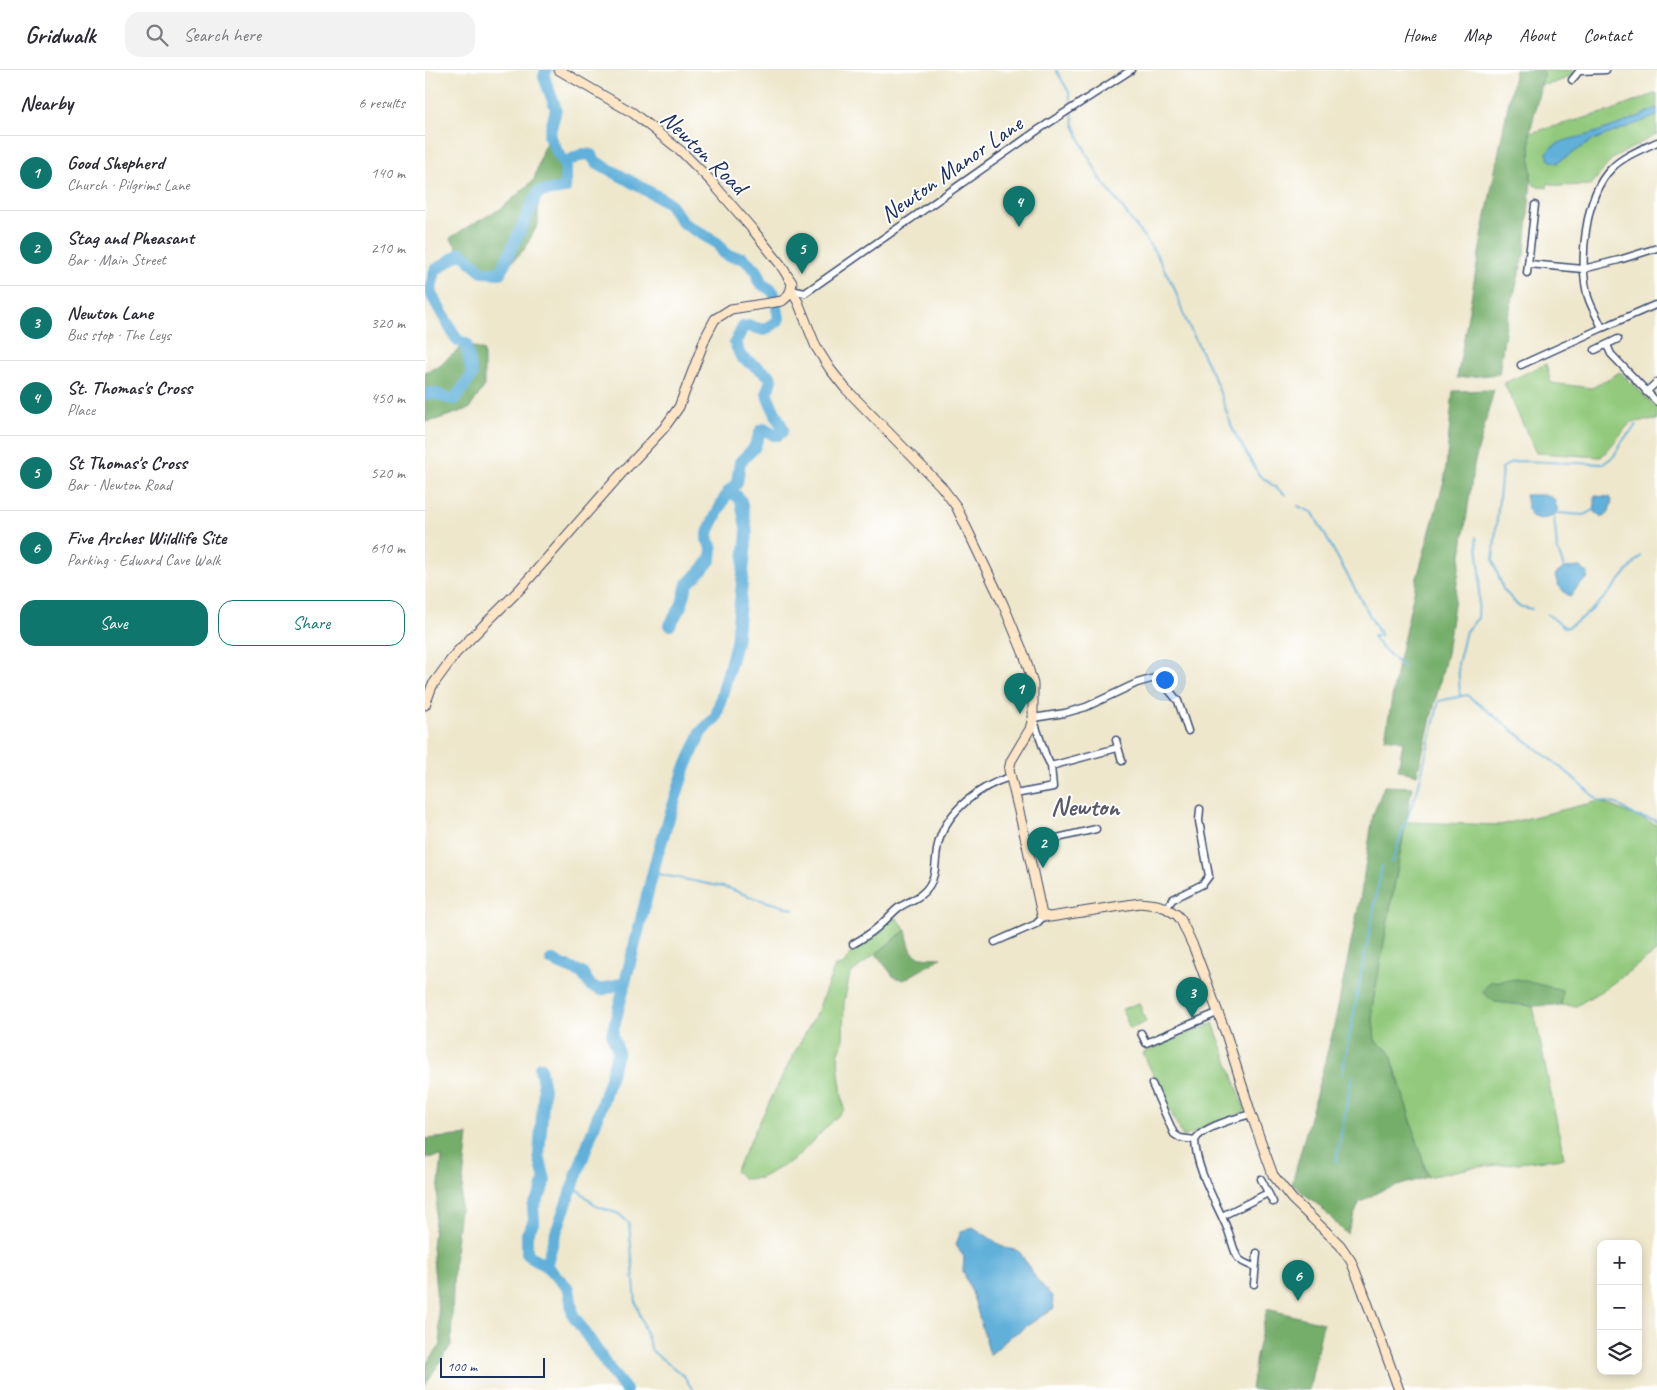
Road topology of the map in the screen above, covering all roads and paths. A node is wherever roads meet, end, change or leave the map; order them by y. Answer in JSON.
{"nodes":[{"id":1,"x":559,"y":70,"type":"edge"},
{"id":2,"x":1131,"y":70,"type":"edge"},
{"id":3,"x":1607,"y":70,"type":"edge"},
{"id":4,"x":1580,"y":71,"type":"edge"},
{"id":5,"x":1572,"y":80,"type":"dead end"},
{"id":6,"x":1656,"y":144,"type":"edge"},
{"id":7,"x":1535,"y":205,"type":"dead end"},
{"id":8,"x":1656,"y":251,"type":"edge"},
{"id":9,"x":1529,"y":264,"type":"junction"},
{"id":10,"x":1583,"y":269,"type":"junction"},
{"id":11,"x":1527,"y":272,"type":"dead end"},
{"id":12,"x":791,"y":290,"type":"junction"},
{"id":13,"x":1655,"y":305,"type":"dead end"},
{"id":14,"x":1603,"y":328,"type":"junction"},
{"id":15,"x":1618,"y":339,"type":"dead end"},
{"id":16,"x":1607,"y":345,"type":"junction"},
{"id":17,"x":1595,"y":350,"type":"dead end"},
{"id":18,"x":1521,"y":365,"type":"dead end"},
{"id":19,"x":1657,"y":382,"type":"edge"},
{"id":20,"x":1646,"y":392,"type":"junction"},
{"id":21,"x":1657,"y":402,"type":"edge"},
{"id":22,"x":425,"y":704,"type":"edge"},
{"id":23,"x":1033,"y":718,"type":"junction"},
{"id":24,"x":1188,"y":731,"type":"dead end"},
{"id":25,"x":1116,"y":740,"type":"dead end"},
{"id":26,"x":1117,"y":748,"type":"junction"},
{"id":27,"x":1122,"y":761,"type":"dead end"},
{"id":28,"x":1051,"y":766,"type":"junction"},
{"id":29,"x":1010,"y":777,"type":"junction"},
{"id":30,"x":1015,"y":794,"type":"junction"},
{"id":31,"x":1200,"y":809,"type":"dead end"},
{"id":32,"x":1096,"y":829,"type":"dead end"},
{"id":33,"x":1027,"y":845,"type":"junction"},
{"id":34,"x":1166,"y":908,"type":"junction"},
{"id":35,"x":1042,"y":915,"type":"junction"},
{"id":36,"x":995,"y":942,"type":"dead end"},
{"id":37,"x":853,"y":944,"type":"dead end"},
{"id":38,"x":1217,"y":1013,"type":"junction"},
{"id":39,"x":1141,"y":1033,"type":"dead end"},
{"id":40,"x":1152,"y":1084,"type":"dead end"},
{"id":41,"x":1251,"y":1114,"type":"junction"},
{"id":42,"x":1195,"y":1140,"type":"junction"},
{"id":43,"x":1261,"y":1179,"type":"dead end"},
{"id":44,"x":1268,"y":1193,"type":"junction"},
{"id":45,"x":1273,"y":1202,"type":"dead end"},
{"id":46,"x":1222,"y":1216,"type":"junction"},
{"id":47,"x":1257,"y":1253,"type":"dead end"},
{"id":48,"x":1255,"y":1267,"type":"junction"},
{"id":49,"x":1254,"y":1284,"type":"dead end"},
{"id":50,"x":1399,"y":1390,"type":"edge"}],
"edges":[{"from":1,"to":12,"type":"street","name":"Newton Road"},
{"from":2,"to":12,"type":"street","name":"Newton Manor Lane"},
{"from":3,"to":4,"type":"street"},
{"from":4,"to":5,"type":"street"},
{"from":6,"to":10,"type":"street"},
{"from":7,"to":9,"type":"street"},
{"from":8,"to":10,"type":"street"},
{"from":9,"to":10,"type":"street"},
{"from":9,"to":11,"type":"street"},
{"from":10,"to":14,"type":"street"},
{"from":12,"to":22,"type":"street"},
{"from":12,"to":23,"type":"street","name":"Newton Road"},
{"from":13,"to":14,"type":"street"},
{"from":14,"to":18,"type":"street"},
{"from":15,"to":16,"type":"street"},
{"from":16,"to":17,"type":"street"},
{"from":16,"to":20,"type":"street"},
{"from":19,"to":20,"type":"street"},
{"from":20,"to":21,"type":"street"},
{"from":23,"to":24,"type":"street"},
{"from":23,"to":28,"type":"street"},
{"from":23,"to":29,"type":"street"},
{"from":25,"to":26,"type":"street"},
{"from":26,"to":27,"type":"street"},
{"from":26,"to":28,"type":"street"},
{"from":28,"to":30,"type":"street"},
{"from":29,"to":30,"type":"street"},
{"from":29,"to":37,"type":"street"},
{"from":30,"to":33,"type":"street"},
{"from":31,"to":34,"type":"street"},
{"from":32,"to":33,"type":"street"},
{"from":33,"to":35,"type":"street"},
{"from":34,"to":35,"type":"street"},
{"from":34,"to":38,"type":"street"},
{"from":35,"to":36,"type":"street"},
{"from":38,"to":39,"type":"street"},
{"from":38,"to":41,"type":"street"},
{"from":40,"to":42,"type":"street"},
{"from":41,"to":42,"type":"street"},
{"from":41,"to":50,"type":"street"},
{"from":42,"to":46,"type":"street"},
{"from":43,"to":44,"type":"street"},
{"from":44,"to":45,"type":"street"},
{"from":44,"to":46,"type":"street"},
{"from":46,"to":48,"type":"street"},
{"from":47,"to":48,"type":"street"},
{"from":48,"to":49,"type":"street"}]}
